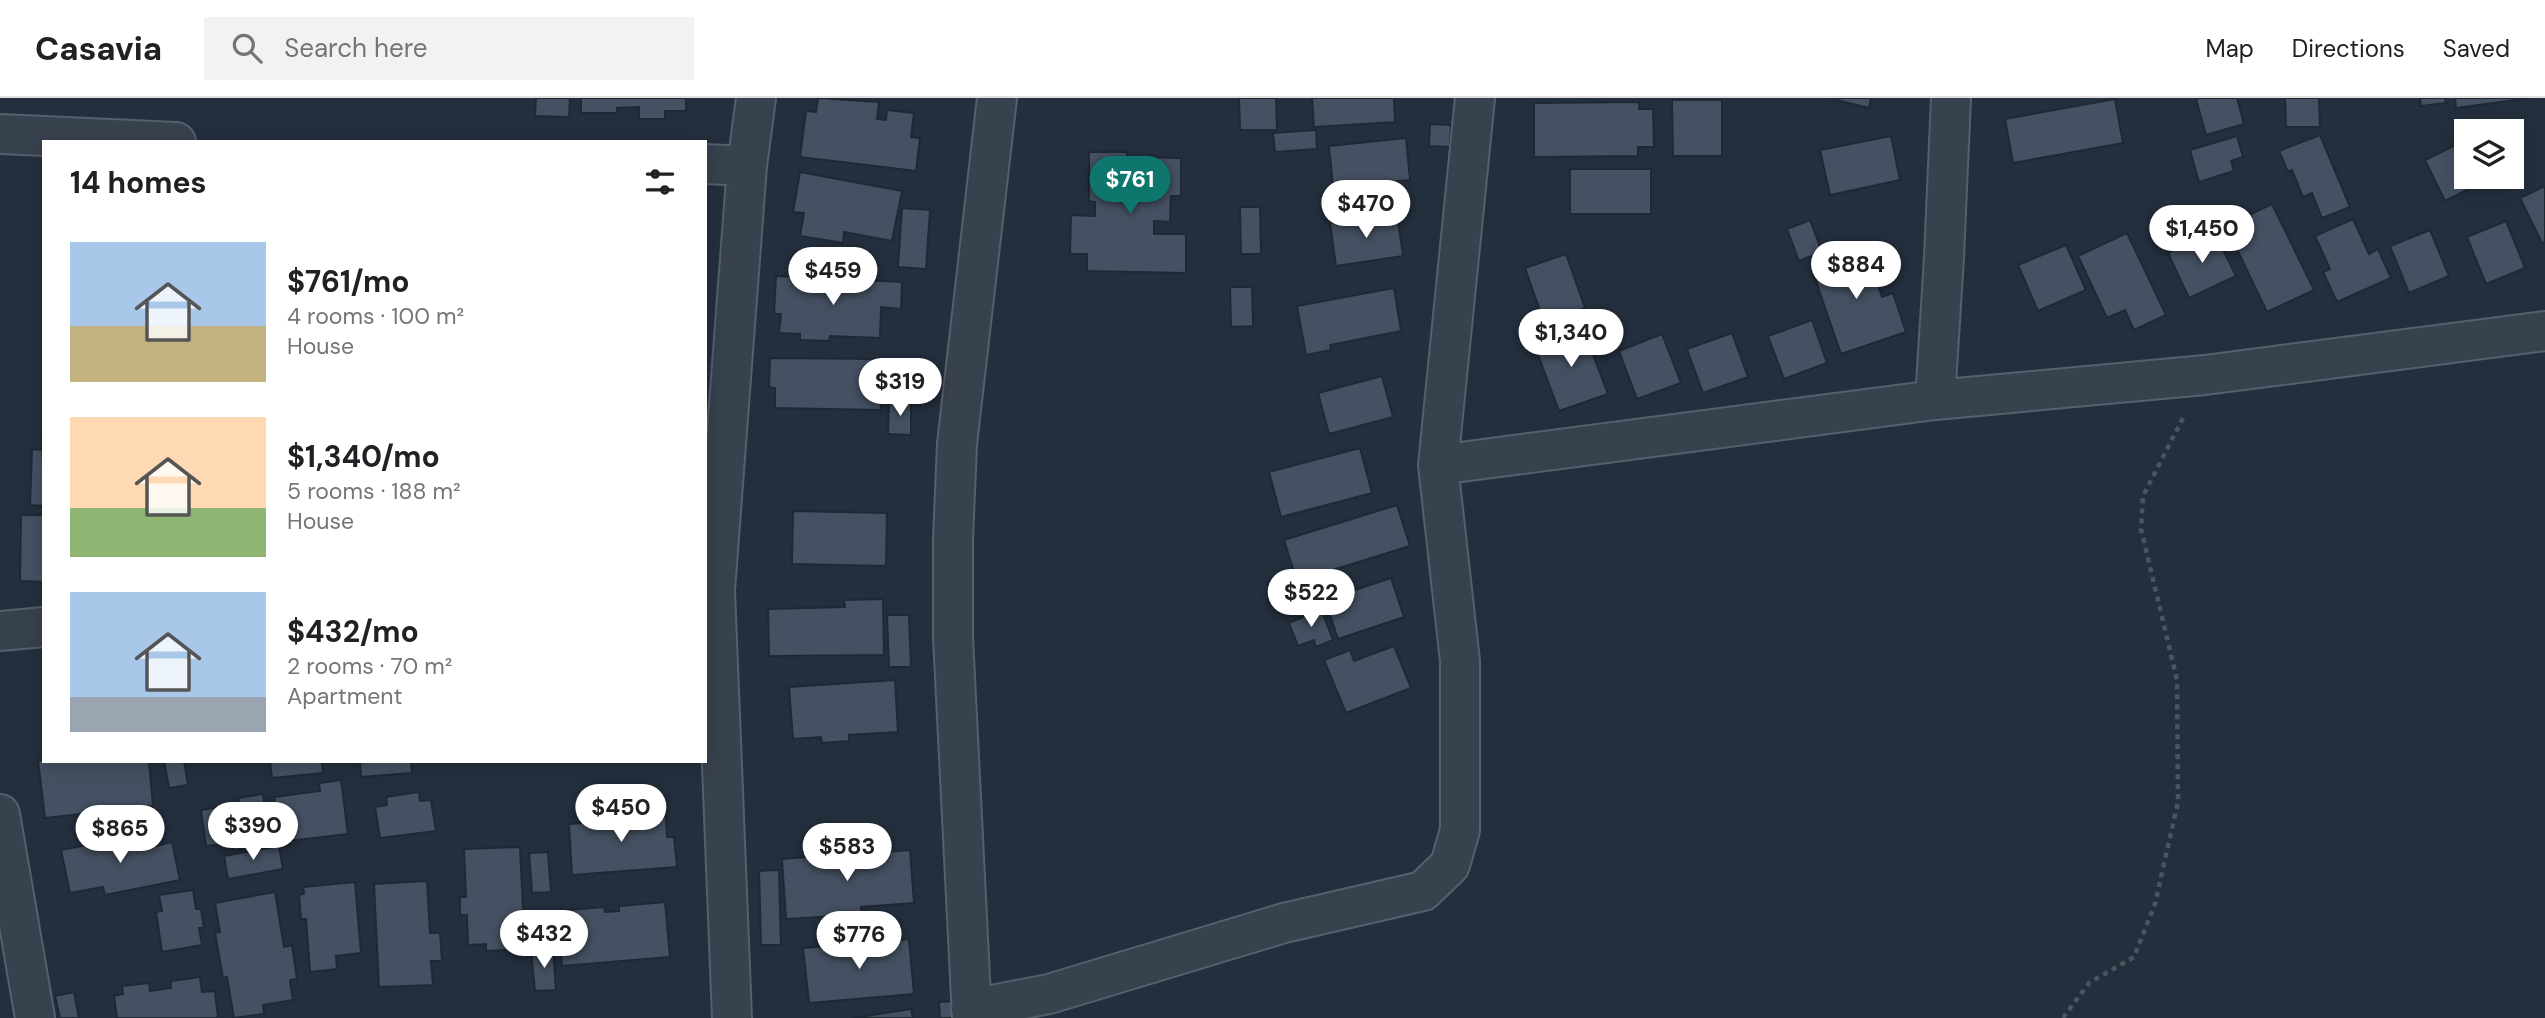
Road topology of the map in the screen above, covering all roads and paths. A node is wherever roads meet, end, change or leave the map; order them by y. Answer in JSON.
{"nodes":[{"id":1,"x":756,"y":98,"type":"edge"},
{"id":2,"x":997,"y":98,"type":"edge"},
{"id":3,"x":1475,"y":98,"type":"edge"},
{"id":4,"x":1951,"y":98,"type":"edge"},
{"id":5,"x":0,"y":134,"type":"edge"},
{"id":6,"x":132,"y":140,"type":"edge"},
{"id":7,"x":707,"y":164,"type":"edge"},
{"id":8,"x":747,"y":166,"type":"junction"},
{"id":9,"x":2545,"y":331,"type":"edge"},
{"id":10,"x":2205,"y":375,"type":"junction"},
{"id":11,"x":1935,"y":400,"type":"junction"},
{"id":12,"x":1438,"y":464,"type":"junction"},
{"id":13,"x":710,"y":590,"type":"edge"},
{"id":14,"x":42,"y":627,"type":"edge"},
{"id":15,"x":0,"y":631,"type":"edge"},
{"id":16,"x":0,"y":814,"type":"edge"},
{"id":17,"x":972,"y":1013,"type":"edge"},
{"id":18,"x":35,"y":1018,"type":"edge"},
{"id":19,"x":732,"y":1018,"type":"edge"},
{"id":20,"x":2063,"y":1018,"type":"edge"}],
"edges":[{"from":1,"to":8,"type":"street"},
{"from":2,"to":17,"type":"street"},
{"from":3,"to":12,"type":"street"},
{"from":4,"to":11,"type":"street"},
{"from":5,"to":6,"type":"street"},
{"from":7,"to":8,"type":"street"},
{"from":8,"to":13,"type":"street"},
{"from":9,"to":10,"type":"street"},
{"from":10,"to":11,"type":"street"},
{"from":10,"to":20,"type":"path"},
{"from":11,"to":12,"type":"street"},
{"from":12,"to":17,"type":"street"},
{"from":13,"to":19,"type":"street"},
{"from":14,"to":15,"type":"street"},
{"from":16,"to":18,"type":"street"}]}
